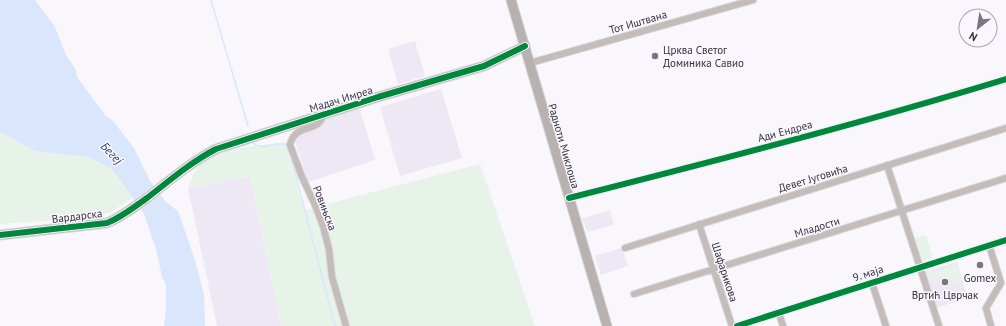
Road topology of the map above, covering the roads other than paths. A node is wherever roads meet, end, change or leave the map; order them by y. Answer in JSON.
{"nodes":[{"id":1,"x":511,"y":0,"type":"edge"},
{"id":2,"x":753,"y":0,"type":"edge"},
{"id":3,"x":525,"y":46,"type":"junction"},
{"id":4,"x":530,"y":64,"type":"junction"},
{"id":5,"x":1006,"y":79,"type":"edge"},
{"id":6,"x":321,"y":115,"type":"junction"},
{"id":7,"x":1006,"y":128,"type":"edge"},
{"id":8,"x":887,"y":165,"type":"junction"},
{"id":9,"x":1006,"y":178,"type":"edge"},
{"id":10,"x":168,"y":182,"type":"joint"},
{"id":11,"x":569,"y":198,"type":"junction"},
{"id":12,"x":902,"y":211,"type":"junction"},
{"id":13,"x":699,"y":224,"type":"junction"},
{"id":14,"x":0,"y":235,"type":"edge"},
{"id":15,"x":1006,"y":240,"type":"edge"},
{"id":16,"x":989,"y":245,"type":"junction"},
{"id":17,"x":626,"y":248,"type":"dead end"},
{"id":18,"x":920,"y":268,"type":"junction"},
{"id":19,"x":714,"y":269,"type":"junction"},
{"id":20,"x":872,"y":283,"type":"junction"},
{"id":21,"x":634,"y":294,"type":"dead end"},
{"id":22,"x":778,"y":313,"type":"junction"},
{"id":23,"x":346,"y":326,"type":"edge"},
{"id":24,"x":607,"y":326,"type":"edge"},
{"id":25,"x":732,"y":326,"type":"edge"},
{"id":26,"x":737,"y":326,"type":"edge"},
{"id":27,"x":783,"y":326,"type":"edge"},
{"id":28,"x":886,"y":326,"type":"edge"},
{"id":29,"x":939,"y":326,"type":"edge"},
{"id":30,"x":991,"y":326,"type":"edge"}],
"edges":[{"from":1,"to":3,"type":"street","name":"Радноти Миклоша"},
{"from":2,"to":4,"type":"street","name":"Тот Иштвана"},
{"from":3,"to":4,"type":"street","name":"Радноти Миклоша"},
{"from":3,"to":6,"type":"street","name":"Мадач Имреа"},
{"from":4,"to":11,"type":"street","name":"Радноти Миклоша"},
{"from":5,"to":11,"type":"street","name":"Ади Ендреа"},
{"from":6,"to":10,"type":"street","name":"Мадач Имреа"},
{"from":6,"to":23,"type":"street","name":"Ровињска"},
{"from":7,"to":8,"type":"street","name":"Девет Југовића"},
{"from":8,"to":12,"type":"street"},
{"from":8,"to":13,"type":"street","name":"Девет Југовића"},
{"from":9,"to":12,"type":"street","name":"Младости"},
{"from":10,"to":14,"type":"street","name":"Вардарска"},
{"from":11,"to":24,"type":"street","name":"Радноти Миклоша"},
{"from":12,"to":18,"type":"street"},
{"from":12,"to":19,"type":"street","name":"Младости"},
{"from":13,"to":17,"type":"street","name":"Девет Југовића"},
{"from":13,"to":19,"type":"street","name":"Шафарикова"},
{"from":15,"to":16,"type":"street","name":"9. маја"},
{"from":16,"to":18,"type":"street","name":"9. маја"},
{"from":16,"to":30,"type":"street"},
{"from":18,"to":20,"type":"street","name":"9. маја"},
{"from":18,"to":29,"type":"street"},
{"from":19,"to":21,"type":"street","name":"Младости"},
{"from":19,"to":25,"type":"street","name":"Шафарикова"},
{"from":20,"to":22,"type":"street","name":"9. маја"},
{"from":20,"to":28,"type":"street"},
{"from":22,"to":26,"type":"street","name":"9. маја"},
{"from":22,"to":27,"type":"street"}]}
